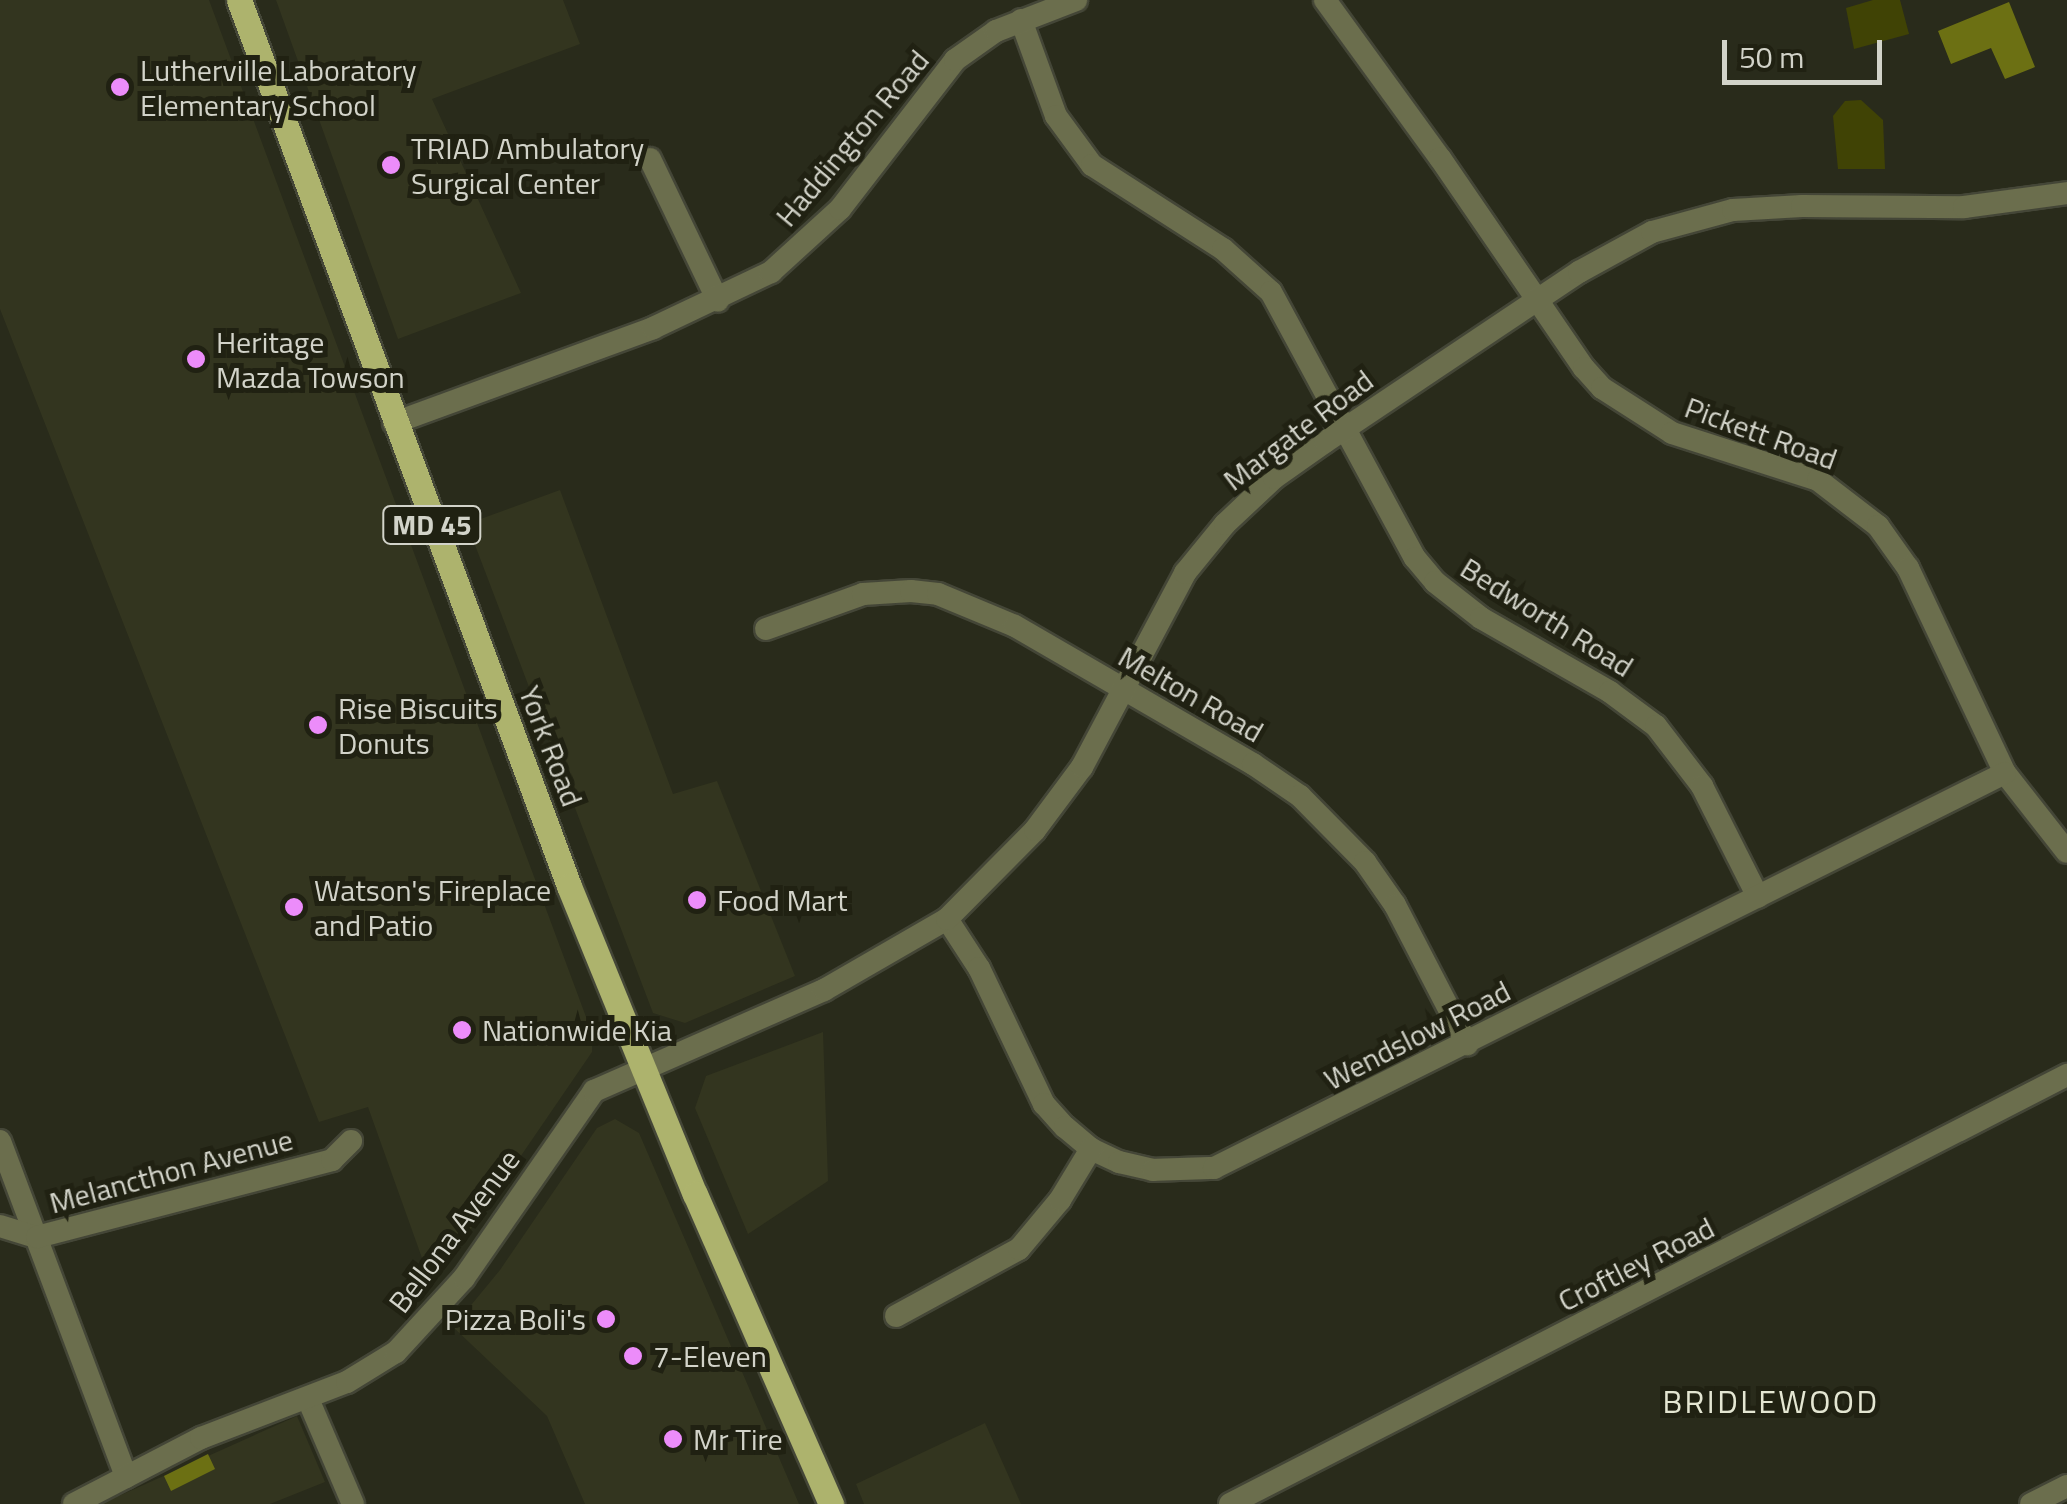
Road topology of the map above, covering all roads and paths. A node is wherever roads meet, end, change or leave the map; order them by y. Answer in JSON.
{"nodes":[{"id":1,"x":239,"y":0,"type":"edge"},
{"id":2,"x":1076,"y":0,"type":"edge"},
{"id":3,"x":1324,"y":0,"type":"edge"},
{"id":4,"x":1021,"y":20,"type":"junction"},
{"id":5,"x":650,"y":159,"type":"dead end"},
{"id":6,"x":2067,"y":193,"type":"edge"},
{"id":7,"x":718,"y":300,"type":"junction"},
{"id":8,"x":1537,"y":300,"type":"junction"},
{"id":9,"x":394,"y":423,"type":"junction"},
{"id":10,"x":1345,"y":428,"type":"junction"},
{"id":11,"x":766,"y":629,"type":"dead end"},
{"id":12,"x":1123,"y":688,"type":"junction"},
{"id":13,"x":2005,"y":773,"type":"junction"},
{"id":14,"x":2067,"y":852,"type":"edge"},
{"id":15,"x":1758,"y":897,"type":"junction"},
{"id":16,"x":947,"y":920,"type":"junction"},
{"id":17,"x":1467,"y":1044,"type":"junction"},
{"id":18,"x":643,"y":1069,"type":"junction"},
{"id":19,"x":2067,"y":1075,"type":"edge"},
{"id":20,"x":351,"y":1140,"type":"dead end"},
{"id":21,"x":0,"y":1141,"type":"edge"},
{"id":22,"x":1090,"y":1149,"type":"junction"},
{"id":23,"x":0,"y":1226,"type":"edge"},
{"id":24,"x":37,"y":1238,"type":"junction"},
{"id":25,"x":896,"y":1316,"type":"dead end"},
{"id":26,"x":308,"y":1399,"type":"junction"},
{"id":27,"x":126,"y":1478,"type":"junction"},
{"id":28,"x":2067,"y":1486,"type":"edge"},
{"id":29,"x":74,"y":1504,"type":"edge"},
{"id":30,"x":353,"y":1504,"type":"edge"},
{"id":31,"x":831,"y":1504,"type":"edge"},
{"id":32,"x":1230,"y":1504,"type":"edge"},
{"id":33,"x":2032,"y":1504,"type":"edge"}],
"edges":[{"from":1,"to":9,"type":"main road","name":"York Road","number":"MD 45"},
{"from":2,"to":4,"type":"street","name":"Haddington Road"},
{"from":3,"to":8,"type":"street","name":"Pickett Road"},
{"from":4,"to":7,"type":"street","name":"Haddington Road"},
{"from":4,"to":10,"type":"street","name":"Bedworth Road"},
{"from":5,"to":7,"type":"street"},
{"from":6,"to":8,"type":"street","name":"Margate Road"},
{"from":7,"to":9,"type":"street","name":"Haddington Road"},
{"from":8,"to":10,"type":"street","name":"Margate Road"},
{"from":8,"to":13,"type":"street","name":"Pickett Road"},
{"from":9,"to":18,"type":"main road","name":"York Road","number":"MD 45"},
{"from":10,"to":12,"type":"street","name":"Margate Road"},
{"from":10,"to":15,"type":"street","name":"Bedworth Road"},
{"from":11,"to":12,"type":"street","name":"Melton Road"},
{"from":12,"to":16,"type":"street","name":"Margate Road"},
{"from":12,"to":17,"type":"street","name":"Melton Road"},
{"from":13,"to":14,"type":"street","name":"Pickett Road"},
{"from":13,"to":15,"type":"street","name":"Wendslow Road"},
{"from":15,"to":17,"type":"street","name":"Wendslow Road"},
{"from":16,"to":18,"type":"street","name":"Margate Road"},
{"from":16,"to":22,"type":"street","name":"Wendslow Road"},
{"from":17,"to":22,"type":"street","name":"Wendslow Road"},
{"from":18,"to":26,"type":"street","name":"Bellona Avenue"},
{"from":18,"to":31,"type":"main road","name":"York Road","number":"MD 45"},
{"from":19,"to":32,"type":"street","name":"Croftley Road"},
{"from":20,"to":24,"type":"street","name":"Melancthon Avenue"},
{"from":21,"to":24,"type":"street"},
{"from":22,"to":25,"type":"street"},
{"from":23,"to":24,"type":"street","name":"Melancthon Avenue"},
{"from":24,"to":27,"type":"street"},
{"from":26,"to":27,"type":"street","name":"Bellona Avenue"},
{"from":26,"to":30,"type":"street"},
{"from":27,"to":29,"type":"street","name":"Bellona Avenue"},
{"from":28,"to":33,"type":"street"}]}
